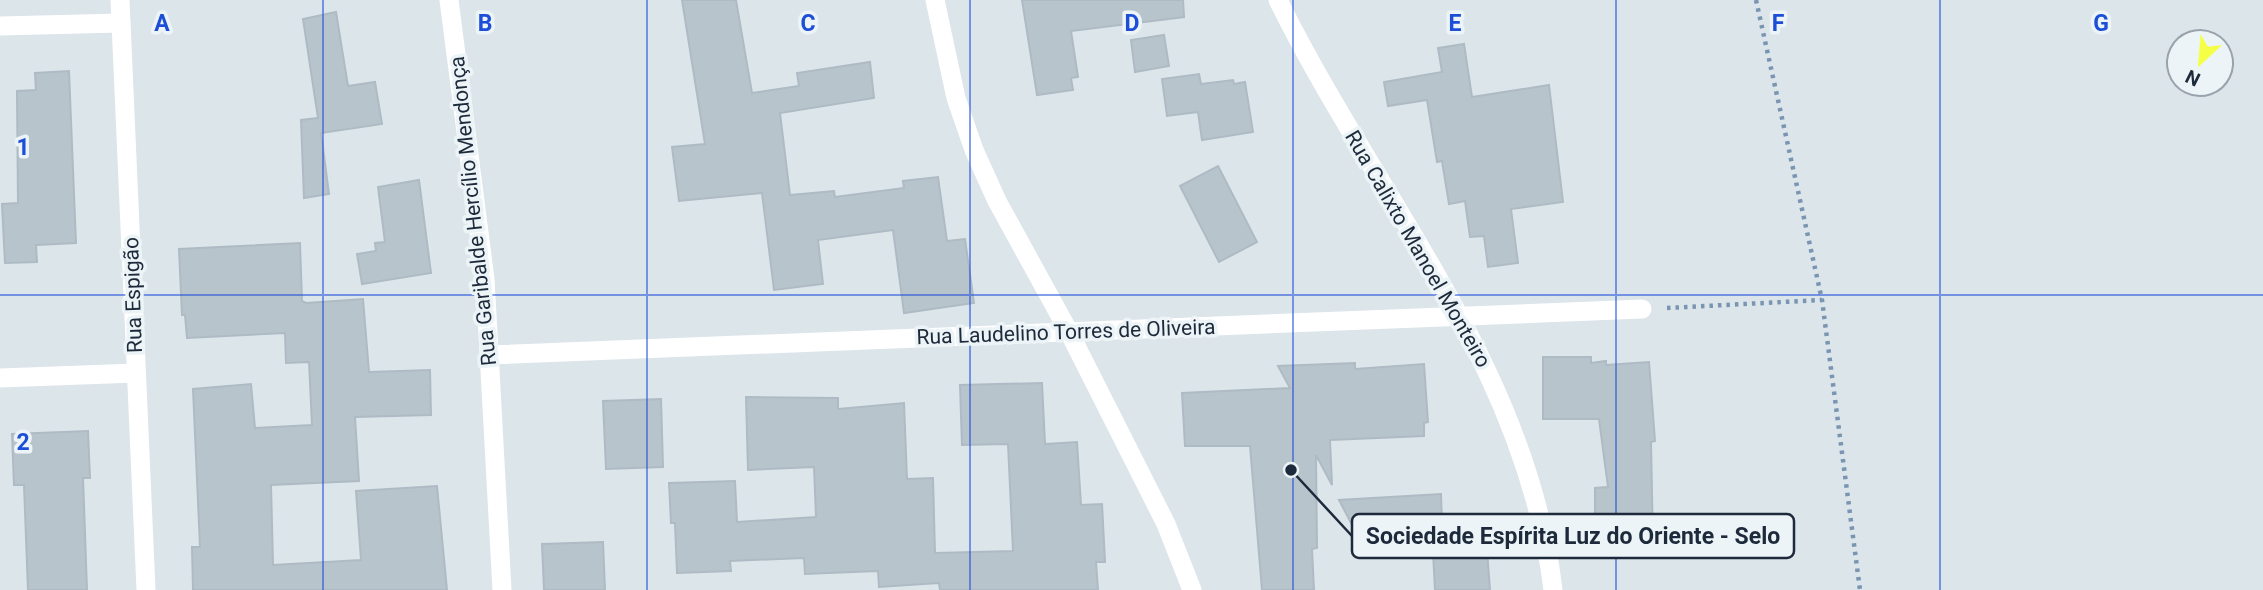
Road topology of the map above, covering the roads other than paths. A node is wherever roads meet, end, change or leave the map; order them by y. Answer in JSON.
{"nodes":[{"id":1,"x":120,"y":0,"type":"edge"},
{"id":2,"x":449,"y":0,"type":"edge"},
{"id":3,"x":935,"y":0,"type":"edge"},
{"id":4,"x":1278,"y":0,"type":"edge"},
{"id":5,"x":121,"y":23,"type":"junction"},
{"id":6,"x":0,"y":26,"type":"edge"},
{"id":7,"x":1642,"y":309,"type":"road end"},
{"id":8,"x":1461,"y":316,"type":"junction"},
{"id":9,"x":1069,"y":332,"type":"junction"},
{"id":10,"x":491,"y":355,"type":"junction"},
{"id":11,"x":136,"y":373,"type":"junction"},
{"id":12,"x":0,"y":378,"type":"edge"},
{"id":13,"x":146,"y":590,"type":"edge"},
{"id":14,"x":502,"y":590,"type":"edge"},
{"id":15,"x":1192,"y":590,"type":"edge"},
{"id":16,"x":1553,"y":590,"type":"edge"}],
"edges":[{"from":1,"to":5,"type":"street","name":"Rua Espigão"},
{"from":2,"to":10,"type":"street","name":"Rua Garibalde Hercílio Mendonça"},
{"from":3,"to":9,"type":"street"},
{"from":4,"to":8,"type":"street","name":"Rua Calixto Manoel Monteiro"},
{"from":5,"to":6,"type":"street"},
{"from":5,"to":11,"type":"street","name":"Rua Espigão"},
{"from":7,"to":8,"type":"street","name":"Rua Laudelino Torres de Oliveira"},
{"from":8,"to":9,"type":"street","name":"Rua Laudelino Torres de Oliveira"},
{"from":8,"to":16,"type":"street","name":"Rua Calixto Manoel Monteiro"},
{"from":9,"to":10,"type":"street","name":"Rua Laudelino Torres de Oliveira"},
{"from":9,"to":15,"type":"street"},
{"from":10,"to":14,"type":"street","name":"Rua Garibalde Hercílio Mendonça"},
{"from":11,"to":12,"type":"street"},
{"from":11,"to":13,"type":"street","name":"Rua Espigão"}]}
